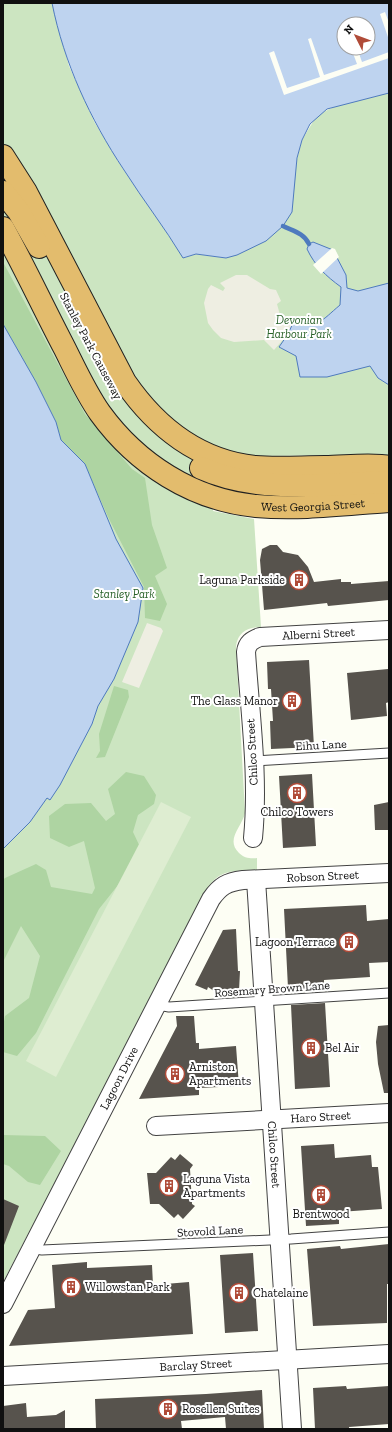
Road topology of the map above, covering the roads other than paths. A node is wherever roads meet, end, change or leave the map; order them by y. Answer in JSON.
{"nodes":[{"id":1,"x":3,"y":156,"type":"edge"},
{"id":2,"x":3,"y":170,"type":"edge"},
{"id":3,"x":3,"y":192,"type":"edge"},
{"id":4,"x":37,"y":212,"type":"junction"},
{"id":5,"x":3,"y":228,"type":"edge"},
{"id":6,"x":9,"y":244,"type":"edge"},
{"id":7,"x":211,"y":464,"type":"junction"},
{"id":8,"x":389,"y":467,"type":"edge"},
{"id":9,"x":389,"y":482,"type":"edge"},
{"id":10,"x":257,"y":484,"type":"joint"},
{"id":11,"x":389,"y":502,"type":"edge"},
{"id":12,"x":236,"y":503,"type":"joint"},
{"id":13,"x":389,"y":630,"type":"edge"},
{"id":14,"x":249,"y":643,"type":"joint"},
{"id":15,"x":389,"y":753,"type":"edge"},
{"id":16,"x":254,"y":761,"type":"junction"},
{"id":17,"x":253,"y":838,"type":"dead end"},
{"id":18,"x":389,"y":873,"type":"edge"},
{"id":19,"x":256,"y":880,"type":"junction"},
{"id":20,"x":389,"y":993,"type":"edge"},
{"id":21,"x":264,"y":1002,"type":"junction"},
{"id":22,"x":158,"y":1005,"type":"junction"},
{"id":23,"x":389,"y":1113,"type":"edge"},
{"id":24,"x":270,"y":1120,"type":"junction"},
{"id":25,"x":156,"y":1126,"type":"dead end"},
{"id":26,"x":389,"y":1232,"type":"edge"},
{"id":27,"x":280,"y":1240,"type":"junction"},
{"id":28,"x":31,"y":1248,"type":"junction"},
{"id":29,"x":3,"y":1304,"type":"edge"},
{"id":30,"x":389,"y":1354,"type":"edge"},
{"id":31,"x":288,"y":1359,"type":"junction"},
{"id":32,"x":3,"y":1376,"type":"edge"},
{"id":33,"x":292,"y":1429,"type":"edge"}],
"edges":[{"from":1,"to":4,"type":"highway"},
{"from":2,"to":4,"type":"lane"},
{"from":3,"to":7,"type":"highway","name":"Stanley Park Causeway"},
{"from":4,"to":7,"type":"highway"},
{"from":5,"to":6,"type":"highway","name":"Stanley Park Causeway"},
{"from":6,"to":12,"type":"highway","name":"Stanley Park Causeway"},
{"from":7,"to":8,"type":"highway"},
{"from":7,"to":10,"type":"highway","name":"Stanley Park Causeway"},
{"from":9,"to":10,"type":"highway","name":"West Georgia Street"},
{"from":11,"to":12,"type":"highway","name":"West Georgia Street"},
{"from":13,"to":14,"type":"street","name":"Alberni Street"},
{"from":14,"to":16,"type":"street","name":"Chilco Street"},
{"from":15,"to":16,"type":"lane","name":"Eihu Lane"},
{"from":16,"to":17,"type":"street","name":"Chilco Street"},
{"from":18,"to":19,"type":"street","name":"Robson Street"},
{"from":19,"to":21,"type":"street","name":"Chilco Street"},
{"from":19,"to":22,"type":"street","name":"Lagoon Drive"},
{"from":20,"to":21,"type":"lane","name":"Rosemary Brown Lane"},
{"from":21,"to":22,"type":"lane","name":"Rosemary Brown Lane"},
{"from":21,"to":24,"type":"street","name":"Chilco Street"},
{"from":22,"to":28,"type":"street","name":"Lagoon Drive"},
{"from":23,"to":24,"type":"street","name":"Haro Street"},
{"from":24,"to":25,"type":"street","name":"Haro Street"},
{"from":24,"to":27,"type":"street","name":"Chilco Street"},
{"from":26,"to":27,"type":"lane","name":"Stovold Lane"},
{"from":27,"to":28,"type":"lane","name":"Stovold Lane"},
{"from":27,"to":31,"type":"street","name":"Chilco Street"},
{"from":28,"to":29,"type":"street","name":"Lagoon Drive"},
{"from":30,"to":31,"type":"street","name":"Barclay Street"},
{"from":31,"to":32,"type":"street","name":"Barclay Street"},
{"from":31,"to":33,"type":"street","name":"Chilco Street"}]}
